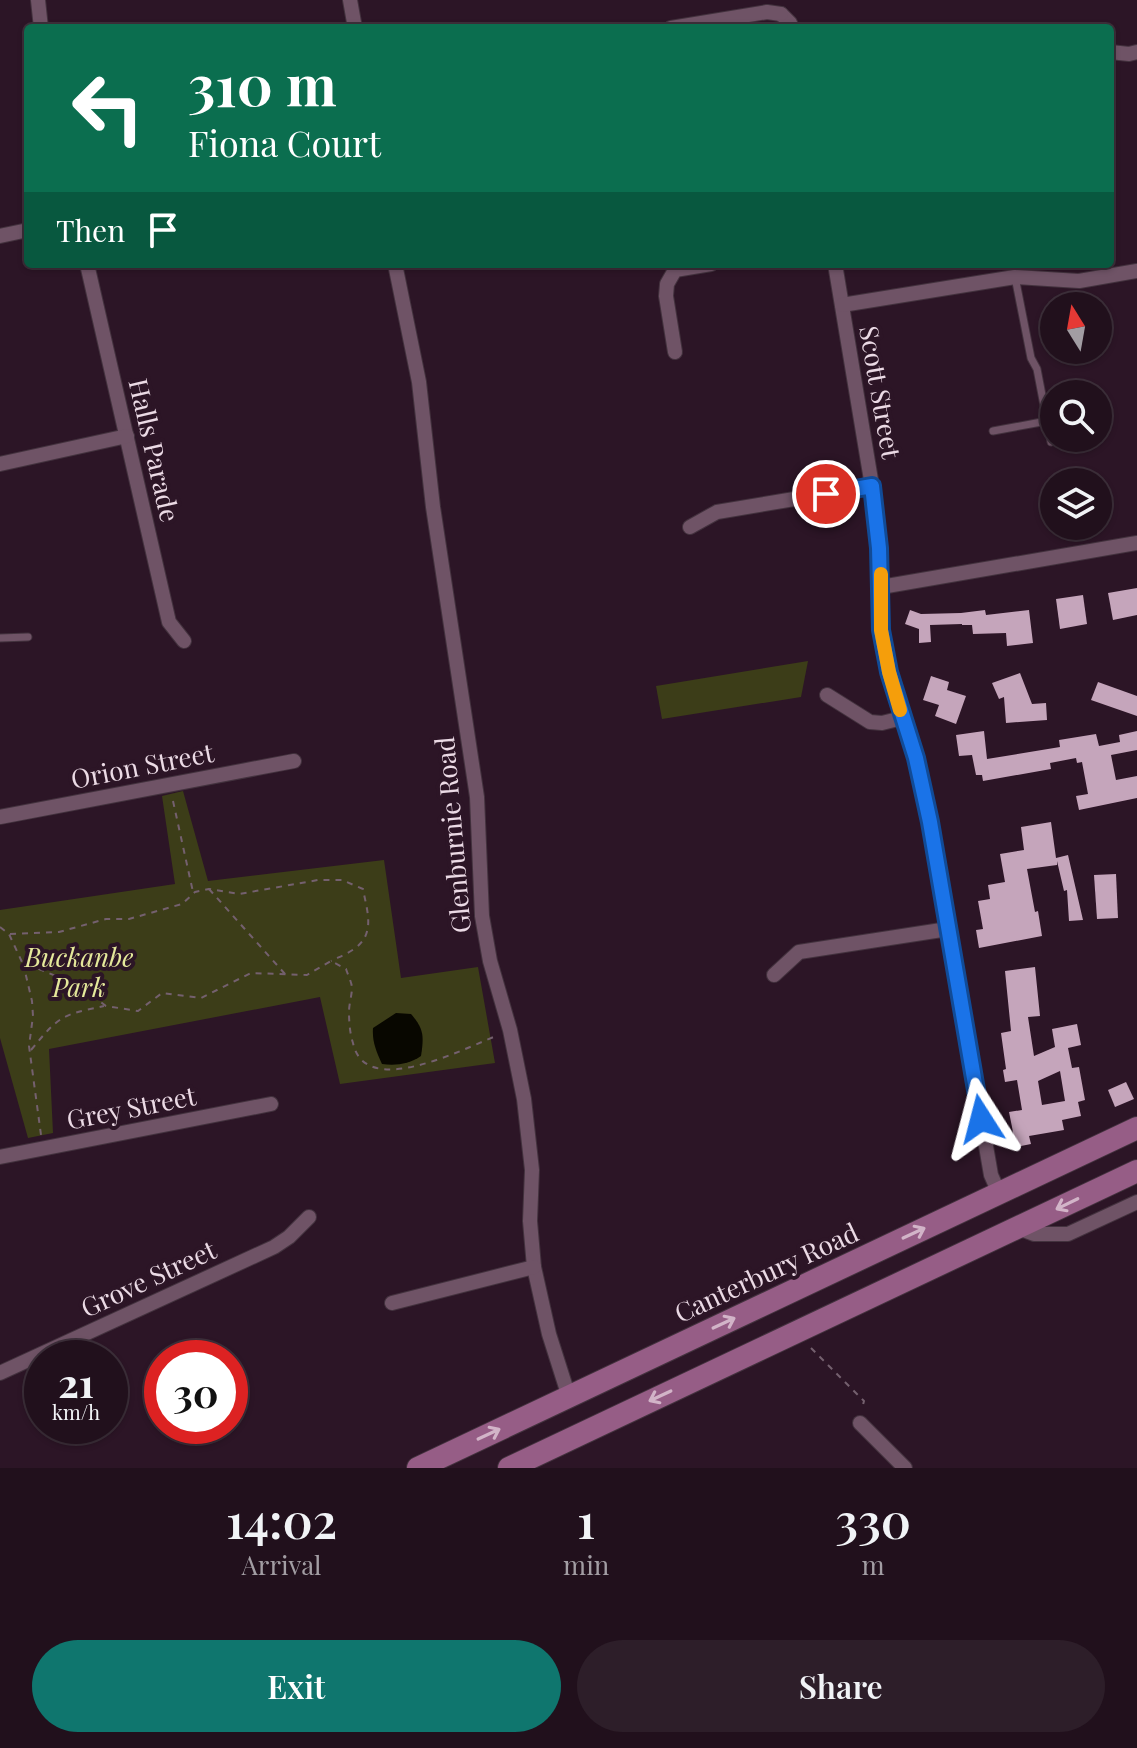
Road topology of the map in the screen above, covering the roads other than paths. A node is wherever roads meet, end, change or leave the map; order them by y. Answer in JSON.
{"nodes":[{"id":1,"x":350,"y":0,"type":"edge"},
{"id":2,"x":36,"y":3,"type":"edge"},
{"id":3,"x":783,"y":7,"type":"edge"},
{"id":4,"x":40,"y":24,"type":"edge"},
{"id":5,"x":354,"y":24,"type":"edge"},
{"id":6,"x":695,"y":24,"type":"edge"},
{"id":7,"x":1114,"y":52,"type":"edge"},
{"id":8,"x":1137,"y":52,"type":"edge"},
{"id":9,"x":24,"y":231,"type":"edge"},
{"id":10,"x":0,"y":236,"type":"edge"},
{"id":11,"x":88,"y":268,"type":"edge"},
{"id":12,"x":396,"y":268,"type":"edge"},
{"id":13,"x":687,"y":268,"type":"edge"},
{"id":14,"x":836,"y":268,"type":"edge"},
{"id":15,"x":1137,"y":271,"type":"edge"},
{"id":16,"x":1015,"y":277,"type":"junction"},
{"id":17,"x":842,"y":305,"type":"junction"},
{"id":18,"x":675,"y":352,"type":"dead end"},
{"id":19,"x":1040,"y":385,"type":"edge"},
{"id":20,"x":1040,"y":422,"type":"edge"},
{"id":21,"x":993,"y":431,"type":"dead end"},
{"id":22,"x":127,"y":436,"type":"junction"},
{"id":23,"x":0,"y":464,"type":"edge"},
{"id":24,"x":872,"y":486,"type":"junction"},
{"id":25,"x":690,"y":527,"type":"dead end"},
{"id":26,"x":1137,"y":543,"type":"edge"},
{"id":27,"x":881,"y":587,"type":"junction"},
{"id":28,"x":28,"y":637,"type":"dead end"},
{"id":29,"x":0,"y":638,"type":"edge"},
{"id":30,"x":184,"y":641,"type":"dead end"},
{"id":31,"x":827,"y":695,"type":"dead end"},
{"id":32,"x":902,"y":718,"type":"junction"},
{"id":33,"x":294,"y":761,"type":"dead end"},
{"id":34,"x":0,"y":817,"type":"edge"},
{"id":35,"x":948,"y":929,"type":"junction"},
{"id":36,"x":774,"y":975,"type":"dead end"},
{"id":37,"x":271,"y":1104,"type":"dead end"},
{"id":38,"x":1137,"y":1128,"type":"edge"},
{"id":39,"x":0,"y":1157,"type":"edge"},
{"id":40,"x":1137,"y":1171,"type":"edge"},
{"id":41,"x":999,"y":1193,"type":"junction"},
{"id":42,"x":1137,"y":1202,"type":"edge"},
{"id":43,"x":309,"y":1217,"type":"dead end"},
{"id":44,"x":1018,"y":1228,"type":"junction"},
{"id":45,"x":534,"y":1267,"type":"junction"},
{"id":46,"x":392,"y":1303,"type":"dead end"},
{"id":47,"x":0,"y":1373,"type":"edge"},
{"id":48,"x":569,"y":1397,"type":"junction"},
{"id":49,"x":860,"y":1423,"type":"road end"},
{"id":50,"x":523,"y":1465,"type":"edge"},
{"id":51,"x":418,"y":1468,"type":"edge"},
{"id":52,"x":905,"y":1468,"type":"edge"}],
"edges":[{"from":1,"to":5,"type":"street"},
{"from":2,"to":4,"type":"street"},
{"from":3,"to":6,"type":"street"},
{"from":7,"to":8,"type":"street"},
{"from":9,"to":10,"type":"street"},
{"from":11,"to":22,"type":"street","name":"Halls Parade"},
{"from":12,"to":45,"type":"street","name":"Glenburnie Road"},
{"from":13,"to":18,"type":"street"},
{"from":14,"to":17,"type":"street","name":"Scott Street"},
{"from":15,"to":16,"type":"street"},
{"from":16,"to":17,"type":"street"},
{"from":16,"to":19,"type":"lane"},
{"from":17,"to":24,"type":"street","name":"Scott Street"},
{"from":20,"to":21,"type":"lane"},
{"from":22,"to":23,"type":"street"},
{"from":22,"to":30,"type":"street","name":"Halls Parade"},
{"from":24,"to":25,"type":"street"},
{"from":24,"to":27,"type":"street","name":"Scott Street"},
{"from":26,"to":27,"type":"street"},
{"from":27,"to":32,"type":"street","name":"Scott Street"},
{"from":28,"to":29,"type":"lane"},
{"from":31,"to":32,"type":"street"},
{"from":32,"to":35,"type":"street","name":"Scott Street"},
{"from":33,"to":34,"type":"street","name":"Orion Street"},
{"from":35,"to":36,"type":"street"},
{"from":35,"to":41,"type":"street","name":"Scott Street"},
{"from":37,"to":39,"type":"street","name":"Grey Street"},
{"from":38,"to":41,"type":"main road","name":"Canterbury Road"},
{"from":40,"to":44,"type":"main road","one_way":true},
{"from":41,"to":44,"type":"main road"},
{"from":48,"to":41,"type":"main road","name":"Canterbury Road","one_way":true},
{"from":42,"to":44,"type":"street"},
{"from":43,"to":47,"type":"street","name":"Grove Street"},
{"from":44,"to":50,"type":"main road","one_way":true},
{"from":45,"to":46,"type":"street"},
{"from":45,"to":48,"type":"street","name":"Glenburnie Road"},
{"from":51,"to":48,"type":"main road","name":"Canterbury Road","one_way":true},
{"from":49,"to":52,"type":"street"}]}
